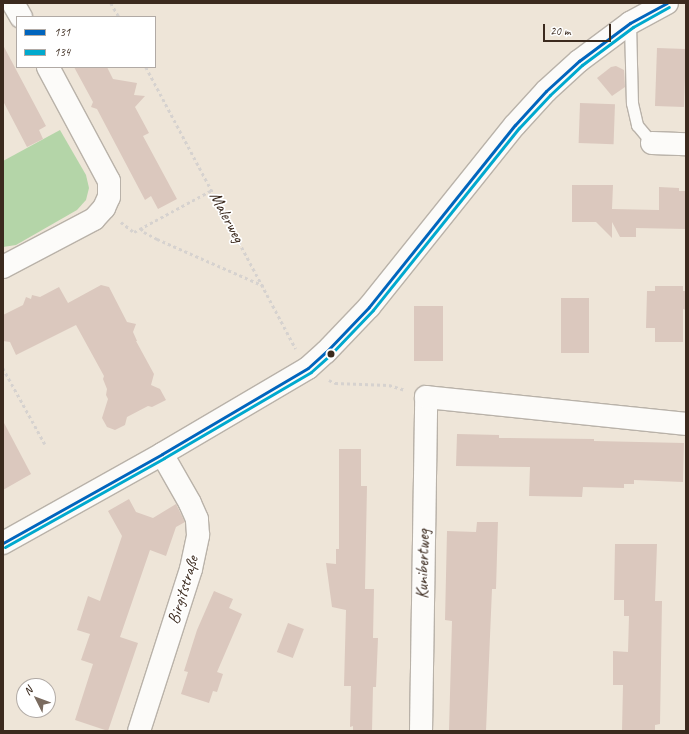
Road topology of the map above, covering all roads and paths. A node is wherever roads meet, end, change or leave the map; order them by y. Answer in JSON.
{"nodes":[{"id":1,"x":13,"y":3,"type":"edge"},
{"id":2,"x":111,"y":3,"type":"edge"},
{"id":3,"x":667,"y":3,"type":"edge"},
{"id":4,"x":20,"y":16,"type":"edge"},
{"id":5,"x":118,"y":16,"type":"edge"},
{"id":6,"x":630,"y":23,"type":"junction"},
{"id":7,"x":49,"y":68,"type":"edge"},
{"id":8,"x":147,"y":68,"type":"edge"},
{"id":9,"x":652,"y":143,"type":"joint"},
{"id":10,"x":686,"y":144,"type":"edge"},
{"id":11,"x":212,"y":190,"type":"junction"},
{"id":12,"x":104,"y":208,"type":"junction"},
{"id":13,"x":141,"y":228,"type":"junction"},
{"id":14,"x":3,"y":267,"type":"edge"},
{"id":15,"x":265,"y":286,"type":"junction"},
{"id":16,"x":3,"y":368,"type":"edge"},
{"id":17,"x":308,"y":368,"type":"junction"},
{"id":18,"x":426,"y":397,"type":"junction"},
{"id":19,"x":686,"y":424,"type":"edge"},
{"id":20,"x":45,"y":444,"type":"dead end"},
{"id":21,"x":162,"y":454,"type":"junction"},
{"id":22,"x":3,"y":543,"type":"edge"},
{"id":23,"x":139,"y":731,"type":"edge"},
{"id":24,"x":421,"y":731,"type":"edge"}],
"edges":[{"from":1,"to":4,"type":"street"},
{"from":2,"to":5,"type":"path"},
{"from":3,"to":6,"type":"street"},
{"from":6,"to":9,"type":"lane"},
{"from":6,"to":17,"type":"street"},
{"from":7,"to":12,"type":"street"},
{"from":8,"to":11,"type":"path","name":"Malerweg"},
{"from":9,"to":10,"type":"street"},
{"from":11,"to":13,"type":"path"},
{"from":11,"to":15,"type":"path","name":"Malerweg"},
{"from":12,"to":13,"type":"path"},
{"from":12,"to":14,"type":"street"},
{"from":13,"to":15,"type":"path"},
{"from":15,"to":17,"type":"path","name":"Malerweg"},
{"from":16,"to":20,"type":"path"},
{"from":17,"to":18,"type":"path"},
{"from":17,"to":21,"type":"street"},
{"from":18,"to":19,"type":"street"},
{"from":18,"to":24,"type":"street","name":"Kunibertweg"},
{"from":21,"to":22,"type":"street"},
{"from":21,"to":23,"type":"street","name":"Birgitstraße"}]}
